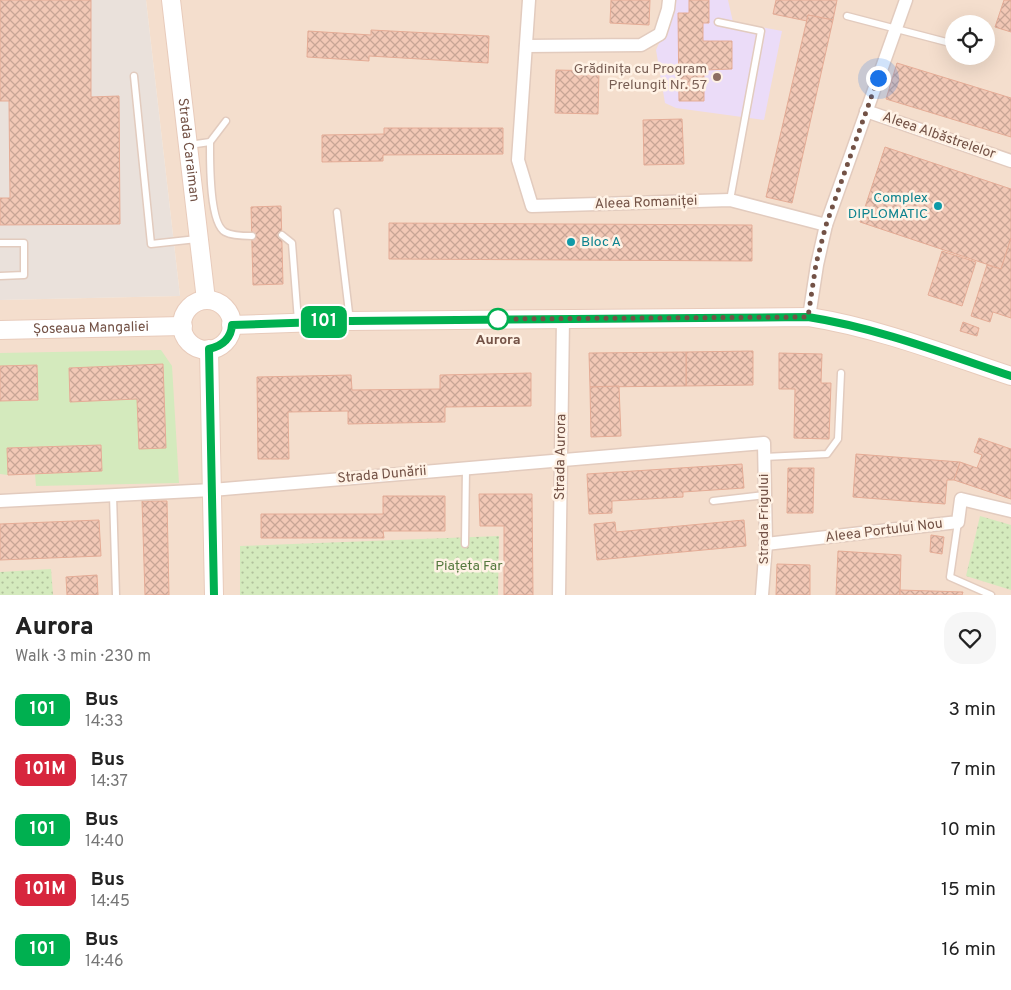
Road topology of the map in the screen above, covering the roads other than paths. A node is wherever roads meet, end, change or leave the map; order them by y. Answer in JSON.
{"nodes":[{"id":1,"x":170,"y":0,"type":"edge"},
{"id":2,"x":529,"y":0,"type":"edge"},
{"id":3,"x":669,"y":0,"type":"edge"},
{"id":4,"x":906,"y":0,"type":"edge"},
{"id":5,"x":847,"y":16,"type":"dead end"},
{"id":6,"x":718,"y":22,"type":"dead end"},
{"id":7,"x":896,"y":29,"type":"junction"},
{"id":8,"x":945,"y":42,"type":"edge"},
{"id":9,"x":526,"y":46,"type":"junction"},
{"id":10,"x":134,"y":76,"type":"dead end"},
{"id":11,"x":866,"y":111,"type":"junction"},
{"id":12,"x":226,"y":121,"type":"dead end"},
{"id":13,"x":210,"y":142,"type":"junction"},
{"id":14,"x":187,"y":145,"type":"junction"},
{"id":15,"x":1011,"y":161,"type":"edge"},
{"id":16,"x":730,"y":200,"type":"junction"},
{"id":17,"x":337,"y":212,"type":"dead end"},
{"id":18,"x":826,"y":225,"type":"junction"},
{"id":19,"x":282,"y":235,"type":"dead end"},
{"id":20,"x":252,"y":236,"type":"dead end"},
{"id":21,"x":199,"y":239,"type":"junction"},
{"id":22,"x":0,"y":244,"type":"edge"},
{"id":23,"x":0,"y":276,"type":"edge"},
{"id":24,"x":206,"y":300,"type":"junction"},
{"id":25,"x":808,"y":317,"type":"junction"},
{"id":26,"x":563,"y":319,"type":"junction"},
{"id":27,"x":350,"y":321,"type":"junction"},
{"id":28,"x":298,"y":322,"type":"junction"},
{"id":29,"x":232,"y":325,"type":"junction"},
{"id":30,"x":183,"y":326,"type":"junction"},
{"id":31,"x":0,"y":330,"type":"edge"},
{"id":32,"x":209,"y":349,"type":"junction"},
{"id":33,"x":841,"y":373,"type":"dead end"},
{"id":34,"x":1011,"y":376,"type":"edge"},
{"id":35,"x":764,"y":443,"type":"joint"},
{"id":36,"x":764,"y":456,"type":"junction"},
{"id":37,"x":561,"y":460,"type":"junction"},
{"id":38,"x":466,"y":468,"type":"junction"},
{"id":39,"x":212,"y":490,"type":"junction"},
{"id":40,"x":113,"y":495,"type":"junction"},
{"id":41,"x":765,"y":495,"type":"junction"},
{"id":42,"x":0,"y":501,"type":"edge"},
{"id":43,"x":713,"y":501,"type":"dead end"},
{"id":44,"x":1011,"y":511,"type":"edge"},
{"id":45,"x":958,"y":522,"type":"junction"},
{"id":46,"x":465,"y":544,"type":"dead end"},
{"id":47,"x":766,"y":544,"type":"junction"},
{"id":48,"x":116,"y":595,"type":"edge"},
{"id":49,"x":214,"y":595,"type":"edge"},
{"id":50,"x":559,"y":595,"type":"edge"},
{"id":51,"x":762,"y":595,"type":"edge"},
{"id":52,"x":991,"y":595,"type":"edge"}],
"edges":[{"from":1,"to":14,"type":"street","name":"Strada Caraiman"},
{"from":2,"to":9,"type":"street","name":"Aleea Romaniței"},
{"from":3,"to":9,"type":"street"},
{"from":4,"to":7,"type":"street"},
{"from":5,"to":7,"type":"lane"},
{"from":6,"to":16,"type":"lane"},
{"from":7,"to":8,"type":"lane"},
{"from":7,"to":11,"type":"street"},
{"from":9,"to":16,"type":"street","name":"Aleea Romaniței"},
{"from":10,"to":21,"type":"lane"},
{"from":11,"to":15,"type":"street","name":"Aleea Albăstrelelor"},
{"from":11,"to":18,"type":"street"},
{"from":12,"to":13,"type":"lane"},
{"from":13,"to":14,"type":"lane"},
{"from":13,"to":20,"type":"lane"},
{"from":14,"to":21,"type":"street","name":"Strada Caraiman"},
{"from":16,"to":18,"type":"street","name":"Aleea Romaniței"},
{"from":17,"to":27,"type":"lane"},
{"from":18,"to":25,"type":"street"},
{"from":19,"to":28,"type":"lane"},
{"from":21,"to":24,"type":"street","name":"Strada Caraiman"},
{"from":22,"to":23,"type":"lane"},
{"from":24,"to":29,"type":"street"},
{"from":24,"to":30,"type":"street"},
{"from":25,"to":26,"type":"street"},
{"from":25,"to":34,"type":"street"},
{"from":26,"to":27,"type":"street"},
{"from":26,"to":37,"type":"street","name":"Strada Aurora"},
{"from":27,"to":28,"type":"street"},
{"from":28,"to":29,"type":"street"},
{"from":29,"to":32,"type":"street"},
{"from":30,"to":31,"type":"street","name":"Șoseaua Mangaliei"},
{"from":30,"to":32,"type":"street"},
{"from":32,"to":39,"type":"street"},
{"from":33,"to":36,"type":"lane"},
{"from":35,"to":36,"type":"street","name":"Strada Frigului"},
{"from":35,"to":37,"type":"street","name":"Strada Dunării"},
{"from":36,"to":41,"type":"street","name":"Strada Frigului"},
{"from":37,"to":38,"type":"street","name":"Strada Dunării"},
{"from":37,"to":50,"type":"street","name":"Strada Aurora"},
{"from":38,"to":39,"type":"street","name":"Strada Dunării"},
{"from":38,"to":46,"type":"lane"},
{"from":39,"to":40,"type":"street","name":"Strada Dunării"},
{"from":39,"to":49,"type":"street"},
{"from":40,"to":42,"type":"street","name":"Strada Dunării"},
{"from":40,"to":48,"type":"lane"},
{"from":41,"to":43,"type":"lane"},
{"from":41,"to":47,"type":"street","name":"Strada Frigului"},
{"from":44,"to":45,"type":"street","name":"Aleea Portului Nou"},
{"from":45,"to":47,"type":"street","name":"Aleea Portului Nou"},
{"from":45,"to":52,"type":"lane"},
{"from":47,"to":51,"type":"street","name":"Strada Frigului"}]}
